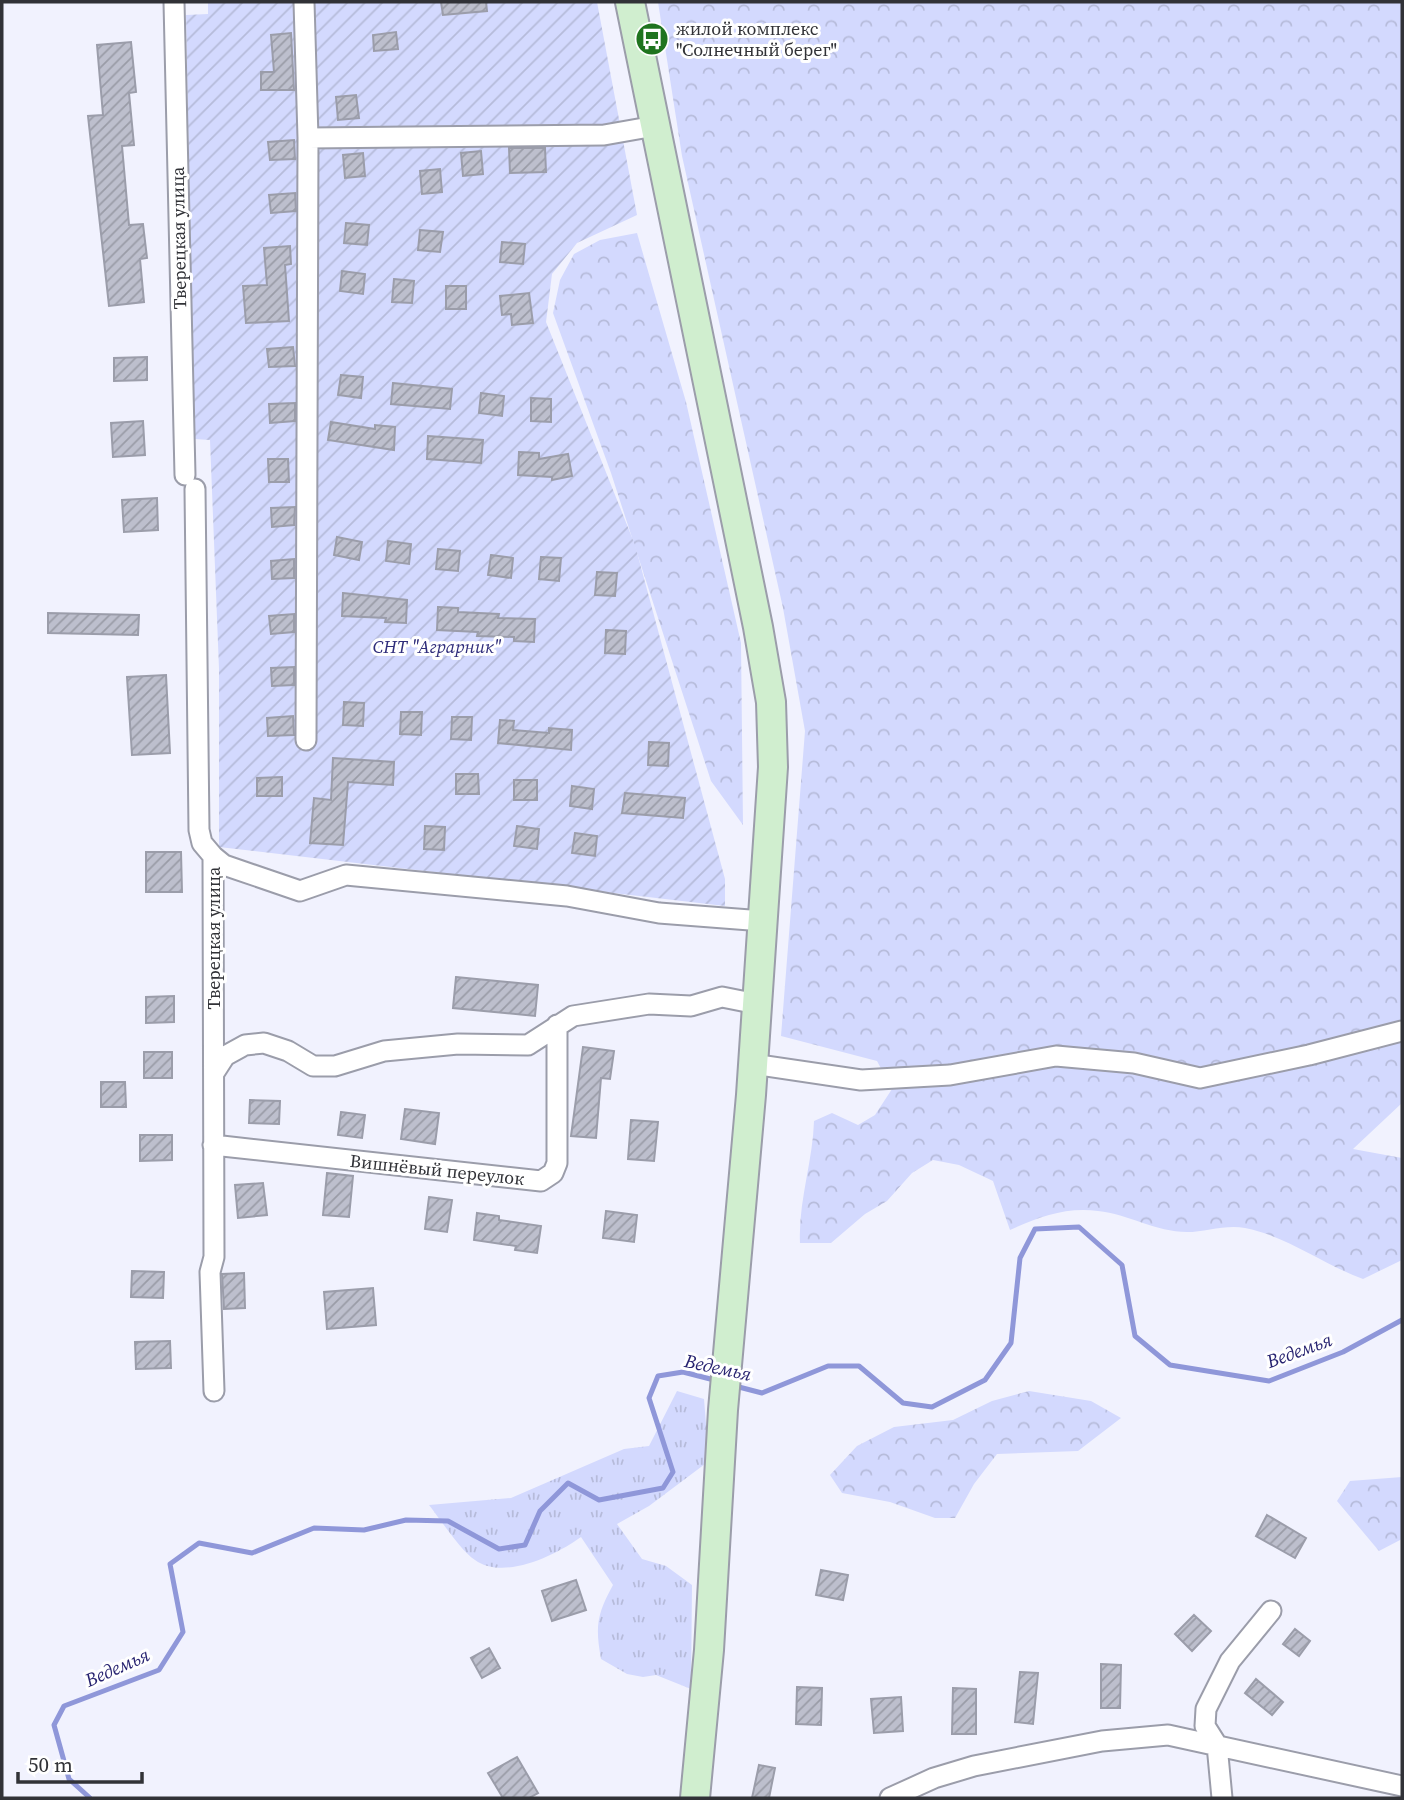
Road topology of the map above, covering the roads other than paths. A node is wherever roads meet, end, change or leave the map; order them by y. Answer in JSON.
{"nodes":[{"id":1,"x":174,"y":2,"type":"edge"},
{"id":2,"x":304,"y":2,"type":"edge"},
{"id":3,"x":630,"y":2,"type":"edge"},
{"id":4,"x":654,"y":126,"type":"junction"},
{"id":5,"x":308,"y":138,"type":"junction"},
{"id":6,"x":306,"y":740,"type":"dead end"},
{"id":7,"x":213,"y":856,"type":"junction"},
{"id":8,"x":763,"y":921,"type":"junction"},
{"id":9,"x":757,"y":1004,"type":"junction"},
{"id":10,"x":557,"y":1025,"type":"junction"},
{"id":11,"x":1402,"y":1031,"type":"edge"},
{"id":12,"x":753,"y":1064,"type":"junction"},
{"id":13,"x":214,"y":1073,"type":"junction"},
{"id":14,"x":213,"y":1146,"type":"junction"},
{"id":15,"x":214,"y":1391,"type":"dead end"},
{"id":16,"x":1271,"y":1611,"type":"dead end"},
{"id":17,"x":1217,"y":1745,"type":"junction"},
{"id":18,"x":1402,"y":1786,"type":"edge"},
{"id":19,"x":695,"y":1798,"type":"edge"},
{"id":20,"x":890,"y":1798,"type":"edge"},
{"id":21,"x":1222,"y":1798,"type":"edge"}],
"edges":[{"from":1,"to":7,"type":"street","name":"Тверецкая улица"},
{"from":2,"to":5,"type":"street"},
{"from":3,"to":4,"type":"main road"},
{"from":4,"to":5,"type":"street"},
{"from":4,"to":8,"type":"main road"},
{"from":5,"to":6,"type":"street"},
{"from":7,"to":8,"type":"street"},
{"from":7,"to":13,"type":"street","name":"Тверецкая улица"},
{"from":8,"to":9,"type":"main road"},
{"from":9,"to":10,"type":"street"},
{"from":9,"to":12,"type":"main road"},
{"from":10,"to":13,"type":"street"},
{"from":10,"to":14,"type":"street","name":"Вишнёвый переулок"},
{"from":11,"to":12,"type":"street"},
{"from":12,"to":19,"type":"main road"},
{"from":13,"to":14,"type":"street","name":"Тверецкая улица"},
{"from":14,"to":15,"type":"street","name":"Тверецкая улица"},
{"from":16,"to":17,"type":"street"},
{"from":17,"to":18,"type":"street"},
{"from":17,"to":20,"type":"street"},
{"from":17,"to":21,"type":"street"}]}
